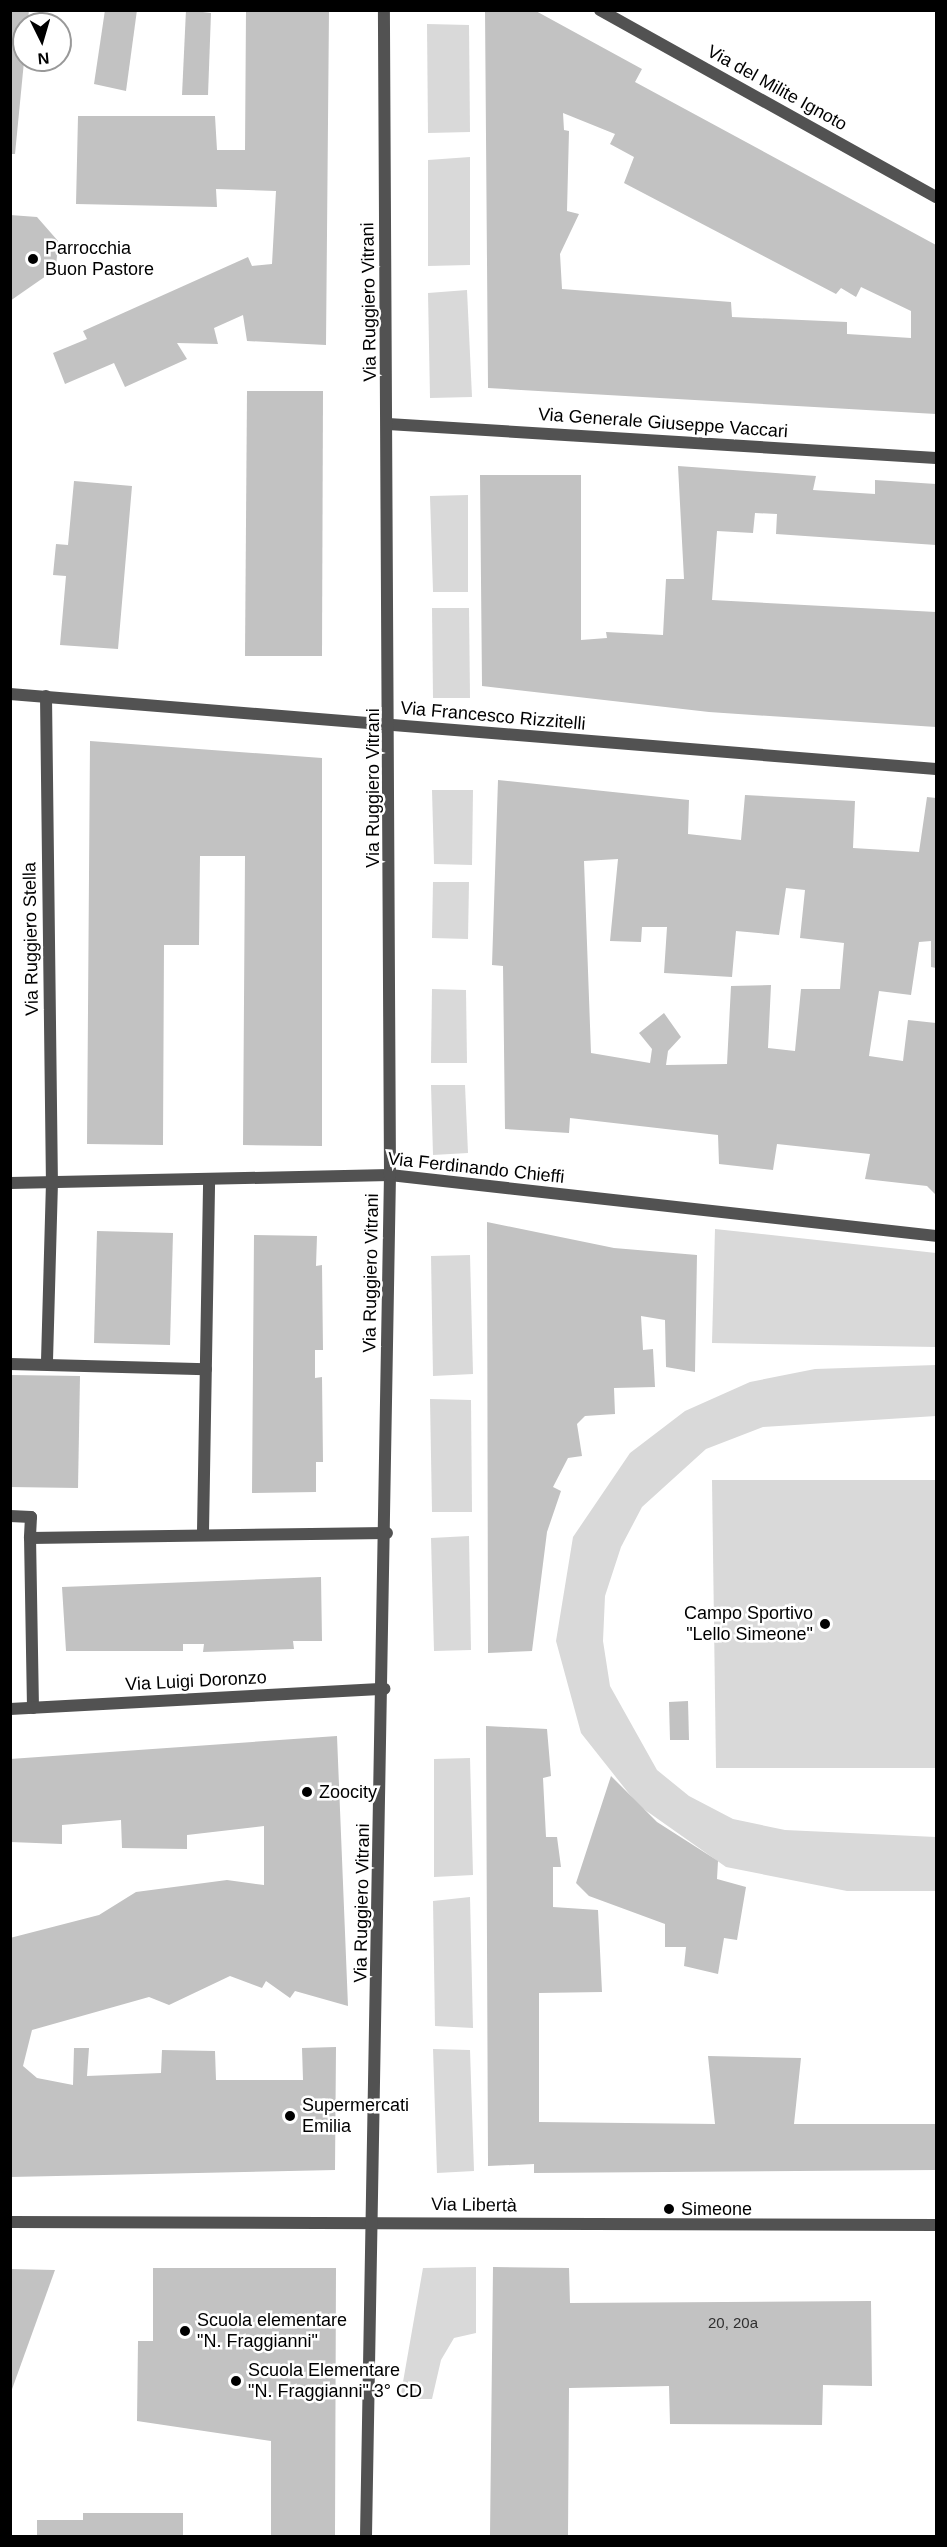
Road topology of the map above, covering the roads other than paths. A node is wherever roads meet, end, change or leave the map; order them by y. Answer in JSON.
{"nodes":[{"id":1,"x":384,"y":10,"type":"edge"},
{"id":2,"x":600,"y":10,"type":"edge"},
{"id":3,"x":936,"y":197,"type":"edge"},
{"id":4,"x":388,"y":424,"type":"junction"},
{"id":5,"x":936,"y":458,"type":"edge"},
{"id":6,"x":10,"y":694,"type":"edge"},
{"id":7,"x":46,"y":696,"type":"junction"},
{"id":8,"x":392,"y":727,"type":"junction"},
{"id":9,"x":936,"y":769,"type":"edge"},
{"id":10,"x":390,"y":1175,"type":"junction"},
{"id":11,"x":52,"y":1182,"type":"junction"},
{"id":12,"x":209,"y":1182,"type":"junction"},
{"id":13,"x":10,"y":1184,"type":"edge"},
{"id":14,"x":936,"y":1236,"type":"edge"},
{"id":15,"x":10,"y":1364,"type":"edge"},
{"id":16,"x":47,"y":1364,"type":"junction"},
{"id":17,"x":206,"y":1369,"type":"junction"},
{"id":18,"x":10,"y":1516,"type":"edge"},
{"id":19,"x":203,"y":1532,"type":"junction"},
{"id":20,"x":387,"y":1533,"type":"junction"},
{"id":21,"x":30,"y":1538,"type":"junction"},
{"id":22,"x":384,"y":1689,"type":"junction"},
{"id":23,"x":33,"y":1708,"type":"junction"},
{"id":24,"x":10,"y":1709,"type":"edge"},
{"id":25,"x":373,"y":2221,"type":"junction"},
{"id":26,"x":10,"y":2222,"type":"edge"},
{"id":27,"x":936,"y":2225,"type":"edge"},
{"id":28,"x":366,"y":2536,"type":"edge"}],
"edges":[{"from":1,"to":4,"type":"street","name":"Via Ruggiero Vitrani"},
{"from":2,"to":3,"type":"street","name":"Via del Milite Ignoto"},
{"from":4,"to":5,"type":"street","name":"Via Generale Giuseppe Vaccari"},
{"from":4,"to":8,"type":"street","name":"Via Ruggiero Vitrani"},
{"from":6,"to":7,"type":"street","name":"Via Francesco Rizzitelli"},
{"from":7,"to":8,"type":"street","name":"Via Francesco Rizzitelli"},
{"from":7,"to":11,"type":"street","name":"Via Ruggiero Stella"},
{"from":8,"to":9,"type":"street","name":"Via Francesco Rizzitelli"},
{"from":8,"to":10,"type":"street","name":"Via Ruggiero Vitrani"},
{"from":10,"to":12,"type":"street","name":"Via Ferdinando Chieffi"},
{"from":10,"to":14,"type":"street","name":"Via Ferdinando Chieffi"},
{"from":10,"to":20,"type":"street","name":"Via Ruggiero Vitrani"},
{"from":11,"to":12,"type":"street","name":"Via Ferdinando Chieffi"},
{"from":11,"to":13,"type":"street","name":"Via Ferdinando Chieffi"},
{"from":11,"to":16,"type":"street","name":"Via Ruggiero Stella"},
{"from":12,"to":17,"type":"street"},
{"from":15,"to":16,"type":"street"},
{"from":16,"to":17,"type":"street"},
{"from":17,"to":19,"type":"street"},
{"from":18,"to":21,"type":"street"},
{"from":19,"to":20,"type":"street"},
{"from":19,"to":21,"type":"street"},
{"from":20,"to":22,"type":"street","name":"Via Ruggiero Vitrani"},
{"from":21,"to":23,"type":"street"},
{"from":22,"to":23,"type":"street","name":"Via Luigi Doronzo"},
{"from":22,"to":25,"type":"street","name":"Via Ruggiero Vitrani"},
{"from":23,"to":24,"type":"street","name":"Via Luigi Doronzo"},
{"from":25,"to":26,"type":"street","name":"Via Libertà"},
{"from":25,"to":27,"type":"street","name":"Via Libertà"},
{"from":25,"to":28,"type":"street","name":"Via Ruggiero Vitrani"}]}
